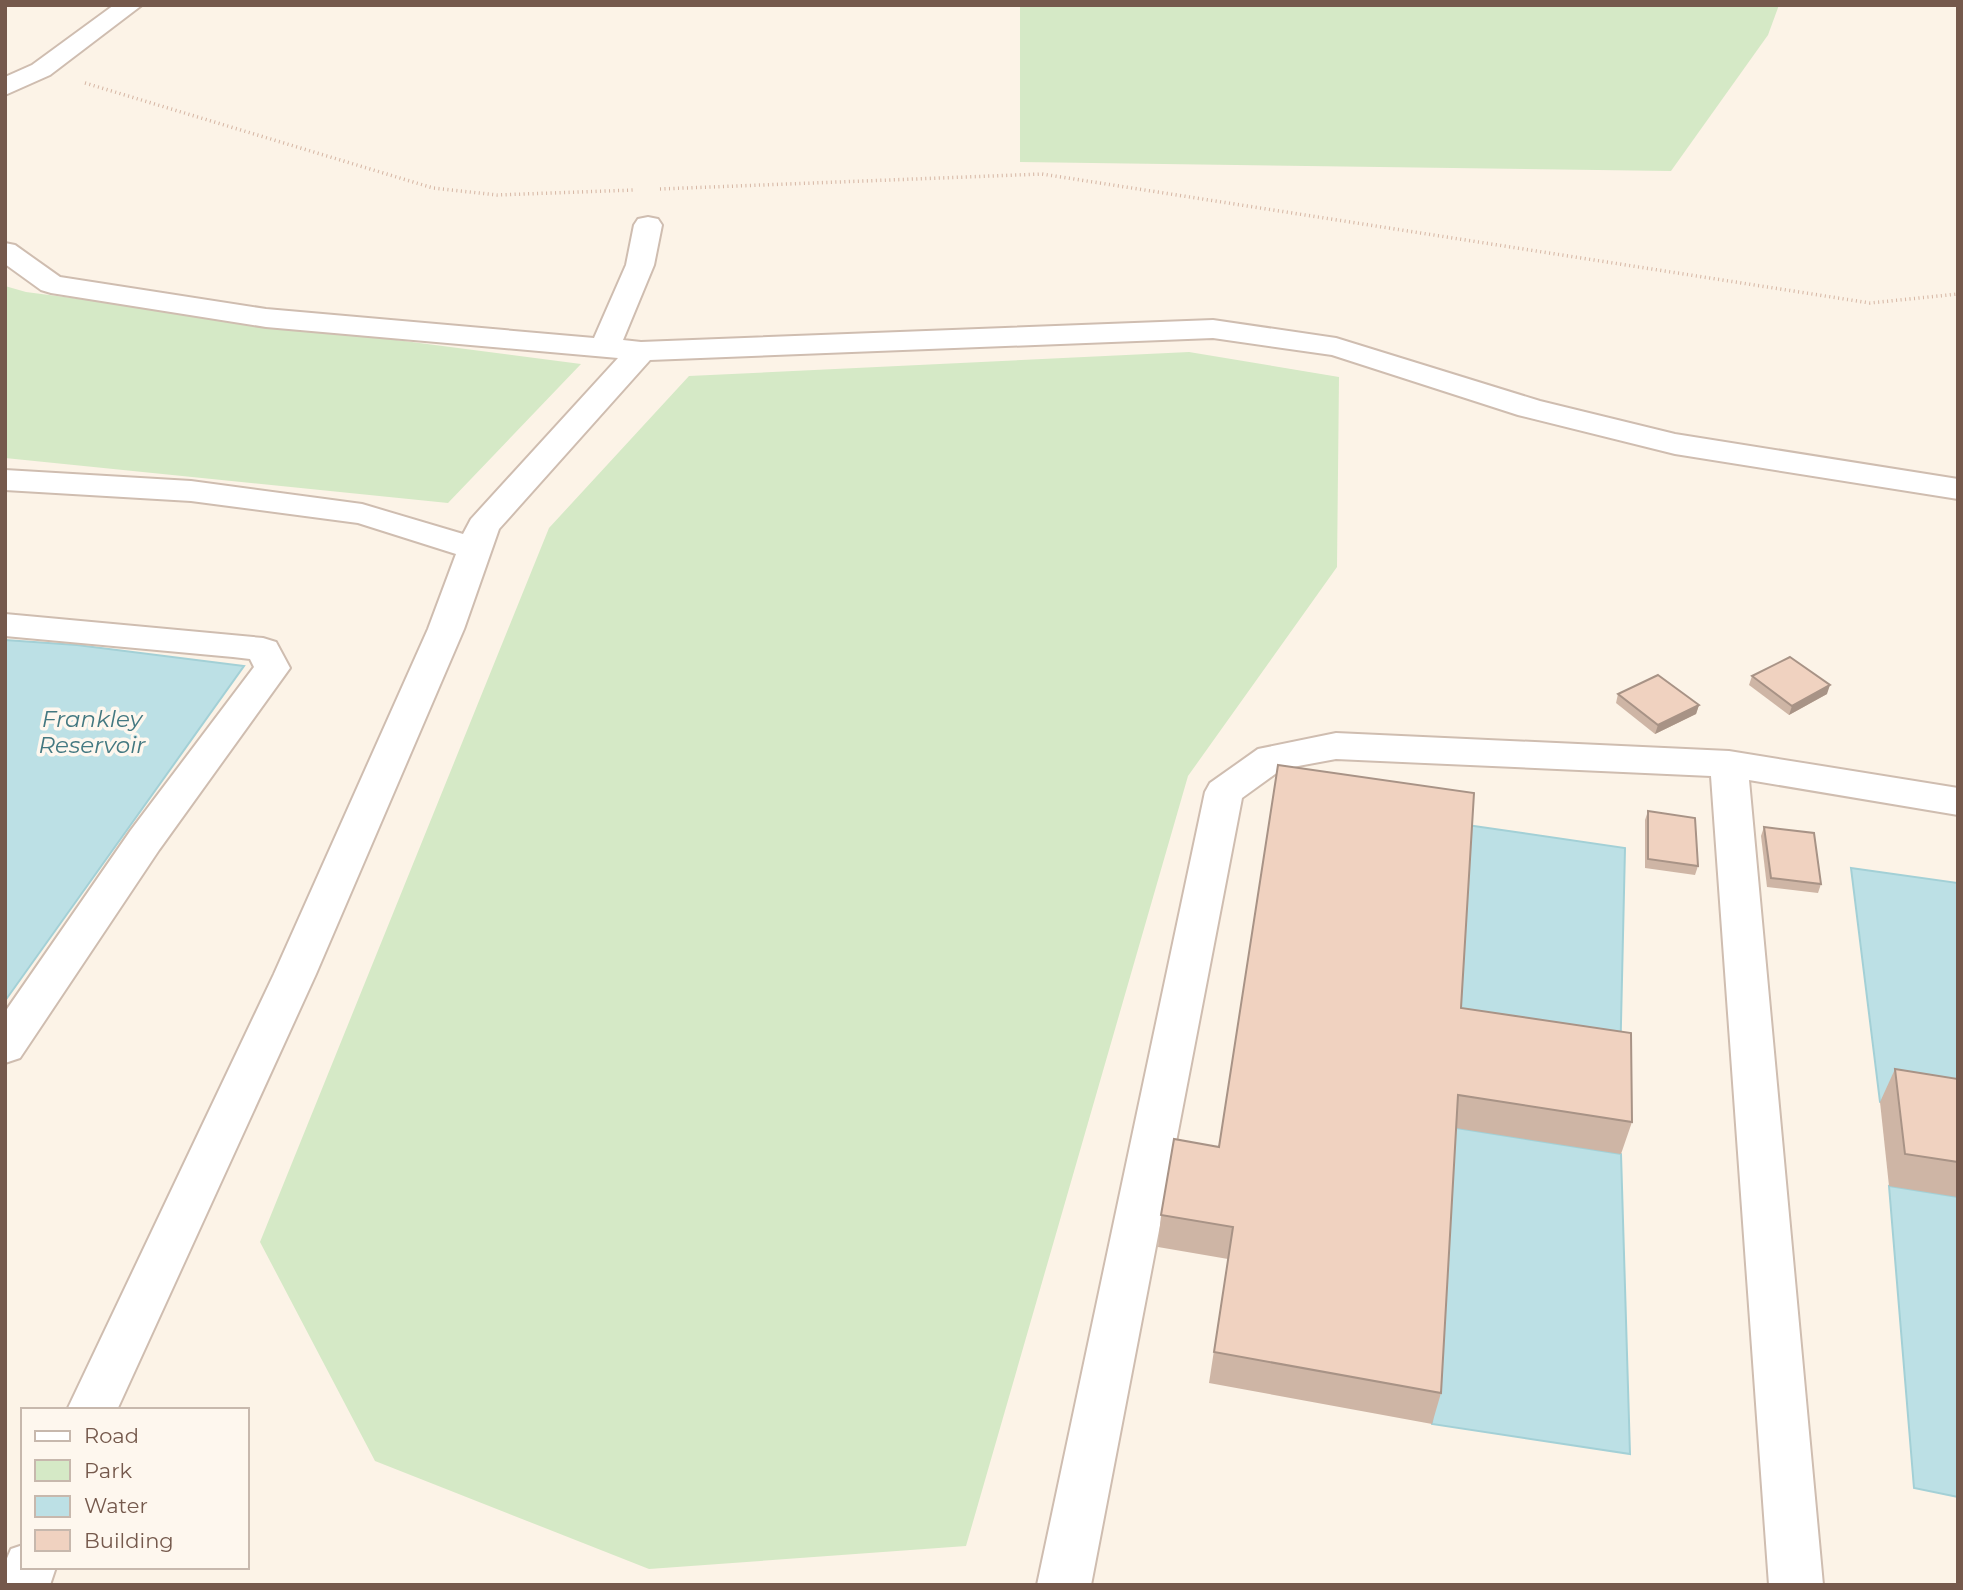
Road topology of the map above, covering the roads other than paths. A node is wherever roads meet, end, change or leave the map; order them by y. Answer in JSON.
{"nodes":[{"id":1,"x":130,"y":5,"type":"edge"},
{"id":2,"x":5,"y":87,"type":"edge"},
{"id":3,"x":648,"y":225,"type":"dead end"},
{"id":4,"x":5,"y":251,"type":"edge"},
{"id":5,"x":605,"y":348,"type":"junction"},
{"id":6,"x":641,"y":351,"type":"junction"},
{"id":7,"x":5,"y":480,"type":"edge"},
{"id":8,"x":1958,"y":489,"type":"edge"},
{"id":9,"x":475,"y":549,"type":"junction"},
{"id":10,"x":5,"y":625,"type":"edge"},
{"id":11,"x":1729,"y":764,"type":"junction"},
{"id":12,"x":1958,"y":802,"type":"edge"},
{"id":13,"x":5,"y":1046,"type":"edge"},
{"id":14,"x":93,"y":1408,"type":"edge"},
{"id":15,"x":1064,"y":1585,"type":"edge"},
{"id":16,"x":1796,"y":1585,"type":"edge"}],
"edges":[{"from":1,"to":2,"type":"street"},
{"from":3,"to":5,"type":"street"},
{"from":4,"to":5,"type":"street"},
{"from":5,"to":6,"type":"street"},
{"from":6,"to":8,"type":"street"},
{"from":6,"to":9,"type":"street"},
{"from":7,"to":9,"type":"street"},
{"from":9,"to":14,"type":"street"},
{"from":10,"to":13,"type":"street"},
{"from":11,"to":12,"type":"street"},
{"from":11,"to":15,"type":"street"},
{"from":11,"to":16,"type":"street"}]}
